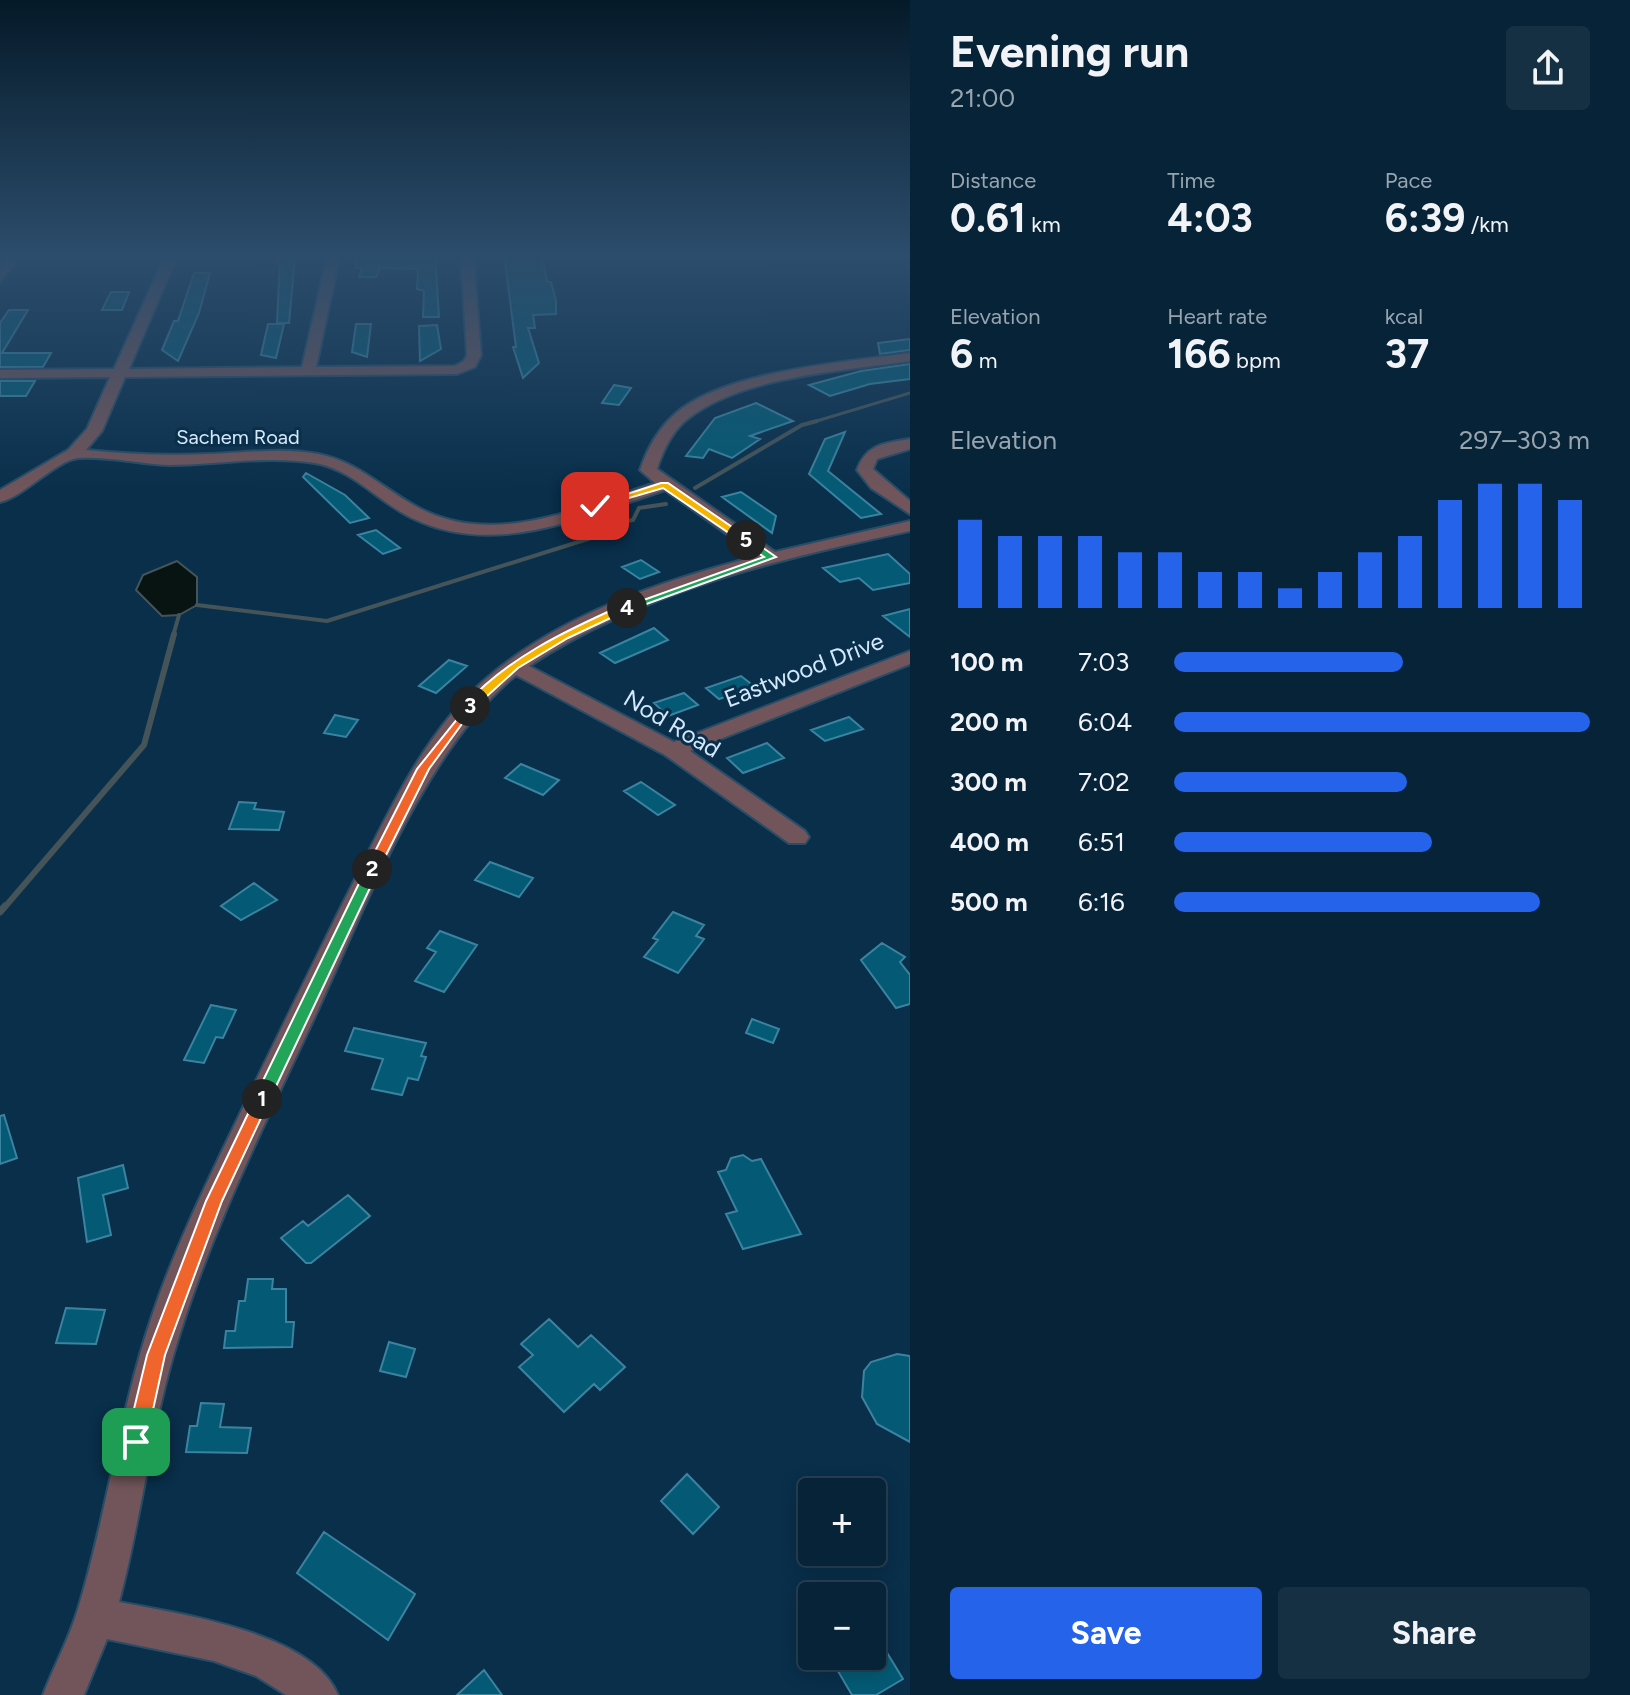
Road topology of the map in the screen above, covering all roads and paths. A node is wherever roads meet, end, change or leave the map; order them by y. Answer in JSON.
{"nodes":[{"id":1,"x":138,"y":333,"type":"edge"},
{"id":2,"x":317,"y":333,"type":"edge"},
{"id":3,"x":472,"y":333,"type":"edge"},
{"id":4,"x":910,"y":357,"type":"edge"},
{"id":5,"x":308,"y":372,"type":"junction"},
{"id":6,"x":0,"y":374,"type":"edge"},
{"id":7,"x":120,"y":374,"type":"junction"},
{"id":8,"x":910,"y":444,"type":"edge"},
{"id":9,"x":74,"y":453,"type":"junction"},
{"id":10,"x":664,"y":485,"type":"junction"},
{"id":11,"x":0,"y":497,"type":"edge"},
{"id":12,"x":910,"y":509,"type":"edge"},
{"id":13,"x":910,"y":526,"type":"edge"},
{"id":14,"x":771,"y":557,"type":"junction"},
{"id":15,"x":910,"y":657,"type":"edge"},
{"id":16,"x":514,"y":666,"type":"junction"},
{"id":17,"x":673,"y":750,"type":"junction"},
{"id":18,"x":797,"y":837,"type":"dead end"},
{"id":19,"x":97,"y":1617,"type":"junction"},
{"id":20,"x":63,"y":1695,"type":"edge"},
{"id":21,"x":318,"y":1695,"type":"edge"}],
"edges":[{"from":1,"to":7,"type":"street"},
{"from":2,"to":5,"type":"street"},
{"from":3,"to":5,"type":"street"},
{"from":4,"to":10,"type":"street"},
{"from":5,"to":7,"type":"street"},
{"from":6,"to":7,"type":"street"},
{"from":7,"to":9,"type":"street"},
{"from":8,"to":12,"type":"street"},
{"from":9,"to":10,"type":"street","name":"Sachem Road"},
{"from":9,"to":11,"type":"street"},
{"from":10,"to":14,"type":"street"},
{"from":13,"to":14,"type":"street"},
{"from":14,"to":16,"type":"street"},
{"from":15,"to":17,"type":"street","name":"Eastwood Drive"},
{"from":16,"to":17,"type":"street","name":"Nod Road"},
{"from":16,"to":19,"type":"street"},
{"from":17,"to":18,"type":"street","name":"Nod Road"},
{"from":19,"to":20,"type":"street"},
{"from":19,"to":21,"type":"street"}]}
